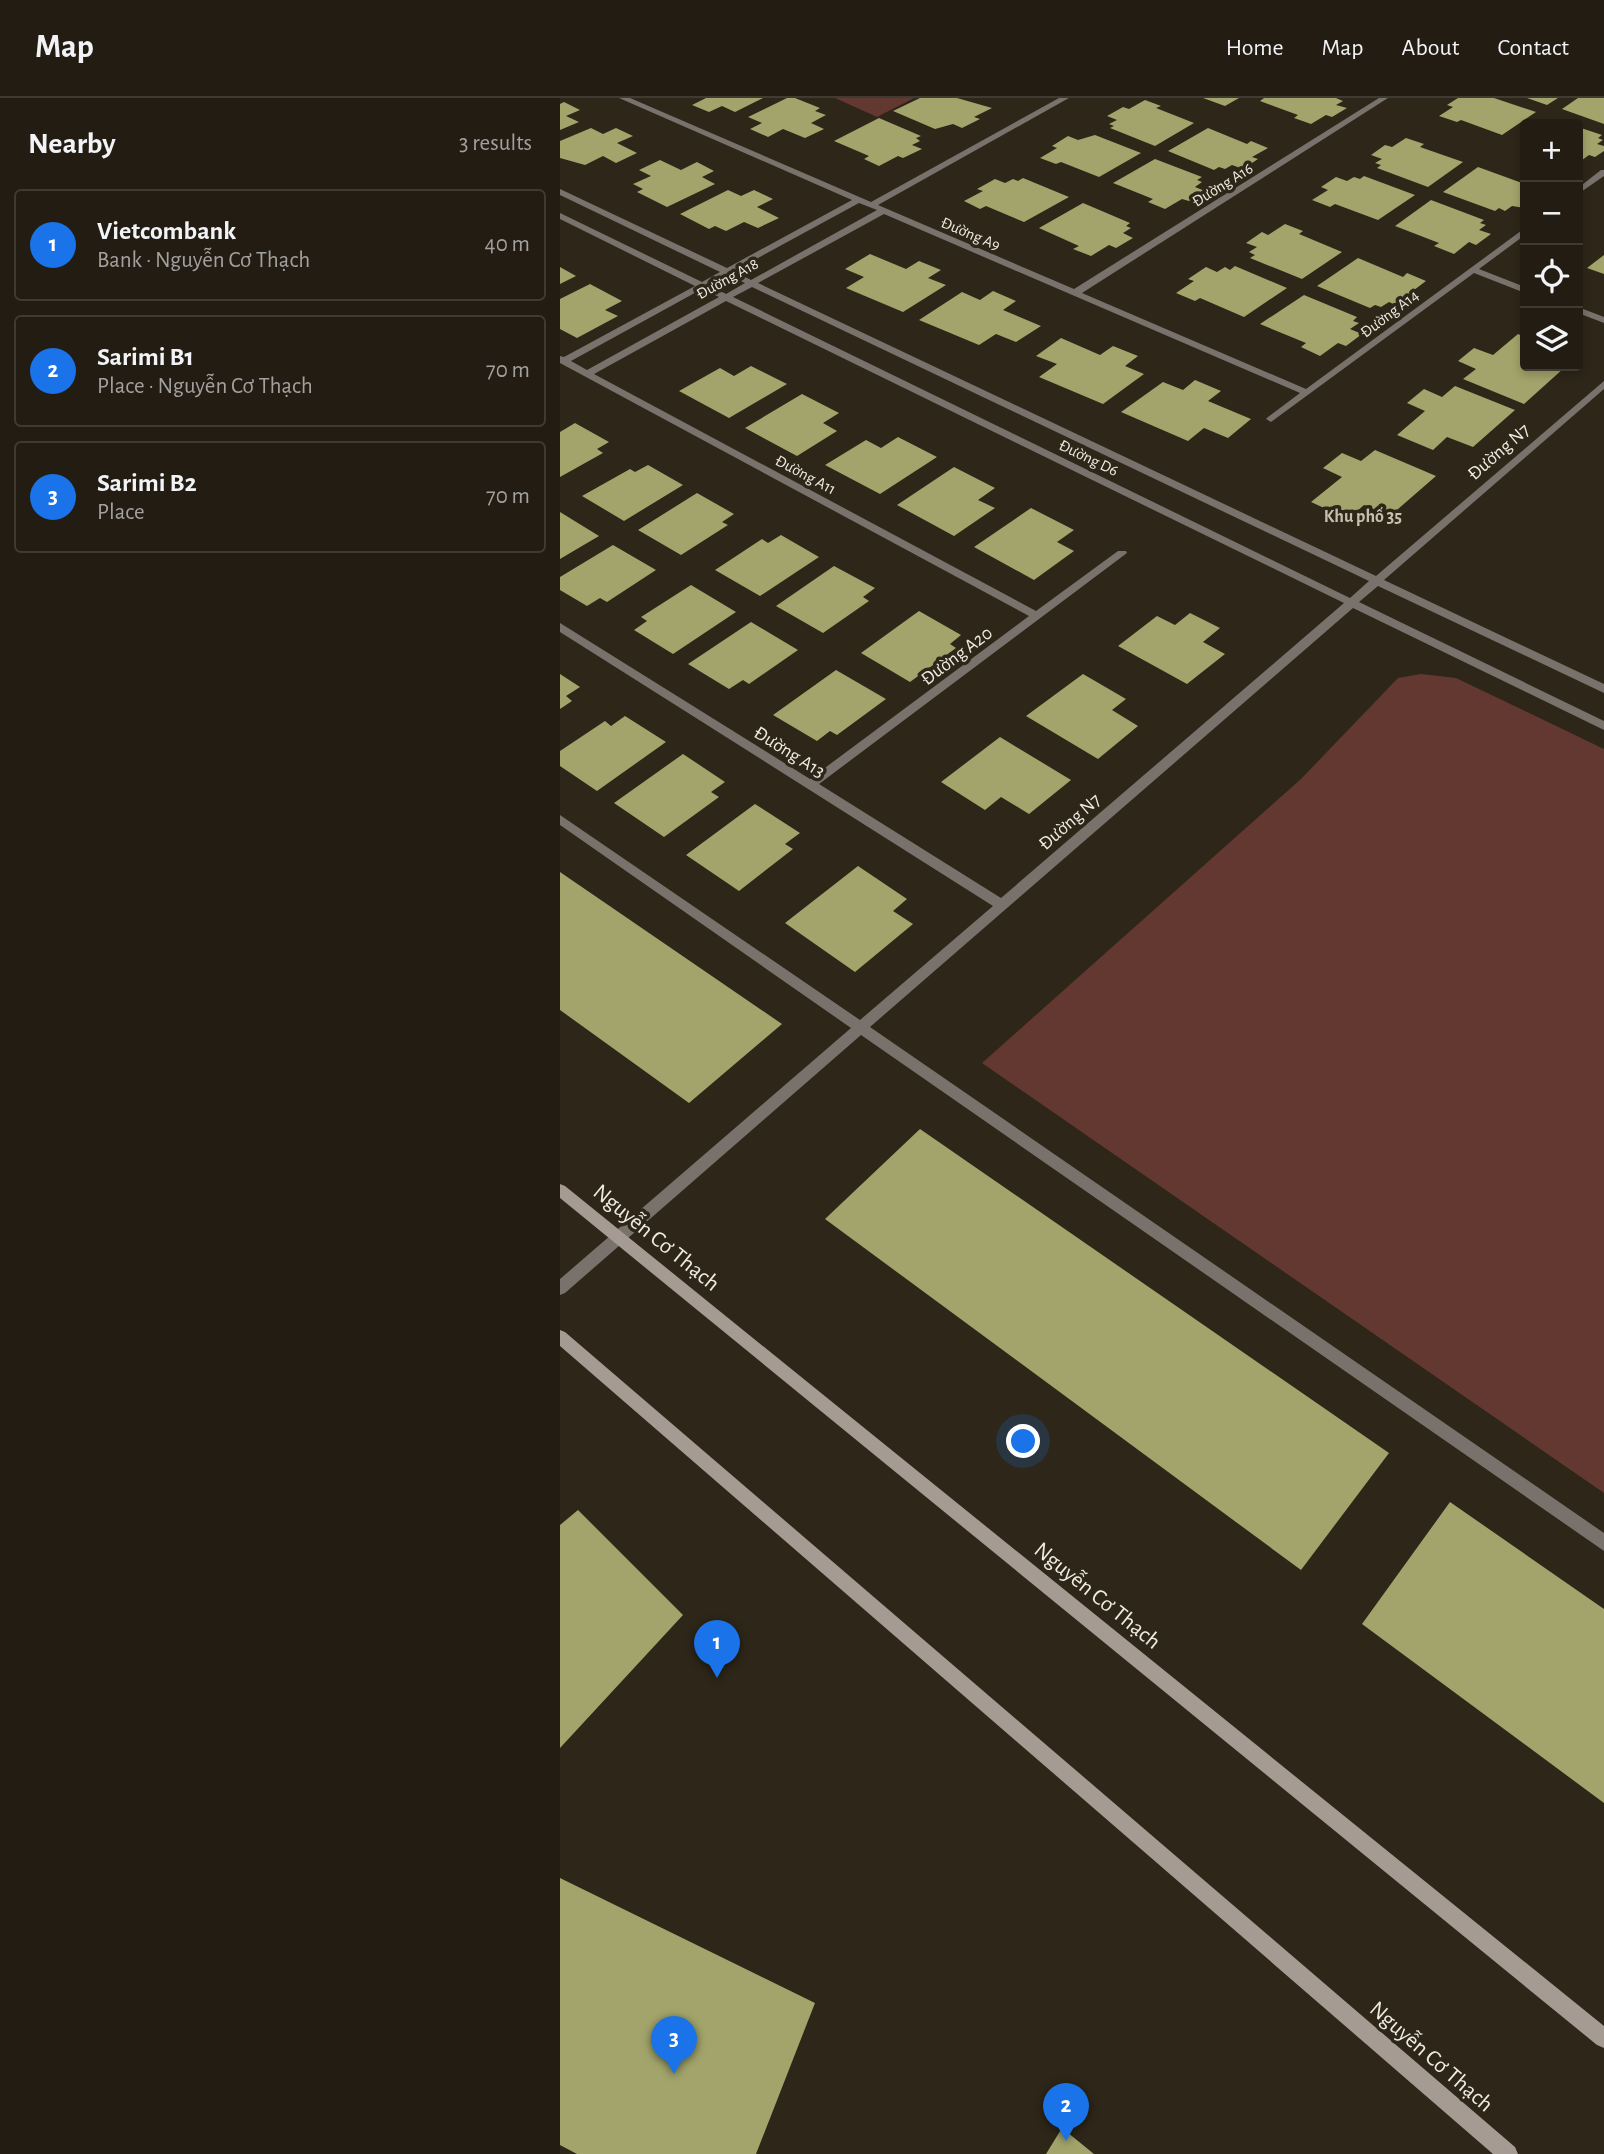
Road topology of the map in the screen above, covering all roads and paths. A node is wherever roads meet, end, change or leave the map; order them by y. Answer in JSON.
{"nodes":[{"id":1,"x":624,"y":98,"type":"edge"},
{"id":2,"x":1065,"y":98,"type":"edge"},
{"id":3,"x":1384,"y":98,"type":"edge"},
{"id":4,"x":1604,"y":172,"type":"edge"},
{"id":5,"x":1583,"y":188,"type":"edge"},
{"id":6,"x":560,"y":192,"type":"edge"},
{"id":7,"x":858,"y":200,"type":"junction"},
{"id":8,"x":872,"y":205,"type":"junction"},
{"id":9,"x":882,"y":211,"type":"junction"},
{"id":10,"x":560,"y":216,"type":"edge"},
{"id":11,"x":1520,"y":235,"type":"edge"},
{"id":12,"x":1473,"y":270,"type":"junction"},
{"id":13,"x":727,"y":271,"type":"junction"},
{"id":14,"x":751,"y":283,"type":"junction"},
{"id":15,"x":701,"y":285,"type":"junction"},
{"id":16,"x":1520,"y":288,"type":"edge"},
{"id":17,"x":1075,"y":293,"type":"junction"},
{"id":18,"x":725,"y":297,"type":"junction"},
{"id":19,"x":1583,"y":312,"type":"edge"},
{"id":20,"x":1604,"y":320,"type":"edge"},
{"id":21,"x":562,"y":360,"type":"edge"},
{"id":22,"x":587,"y":374,"type":"junction"},
{"id":23,"x":1604,"y":384,"type":"edge"},
{"id":24,"x":1307,"y":393,"type":"junction"},
{"id":25,"x":1271,"y":419,"type":"dead end"},
{"id":26,"x":1122,"y":553,"type":"dead end"},
{"id":27,"x":1377,"y":581,"type":"junction"},
{"id":28,"x":1352,"y":603,"type":"junction"},
{"id":29,"x":1037,"y":616,"type":"junction"},
{"id":30,"x":560,"y":627,"type":"edge"},
{"id":31,"x":1604,"y":689,"type":"edge"},
{"id":32,"x":1604,"y":726,"type":"edge"},
{"id":33,"x":811,"y":785,"type":"junction"},
{"id":34,"x":560,"y":819,"type":"edge"},
{"id":35,"x":1002,"y":905,"type":"junction"},
{"id":36,"x":862,"y":1027,"type":"junction"},
{"id":37,"x":560,"y":1190,"type":"edge"},
{"id":38,"x":619,"y":1237,"type":"junction"},
{"id":39,"x":560,"y":1288,"type":"edge"},
{"id":40,"x":560,"y":1337,"type":"edge"},
{"id":41,"x":1604,"y":1543,"type":"edge"},
{"id":42,"x":1604,"y":2038,"type":"edge"},
{"id":43,"x":1508,"y":2154,"type":"edge"}],
"edges":[{"from":1,"to":7,"type":"street","name":"Đường A9"},
{"from":2,"to":8,"type":"street"},
{"from":3,"to":17,"type":"street","name":"Đường A16"},
{"from":4,"to":5,"type":"street"},
{"from":6,"to":13,"type":"street","name":"Đường D6"},
{"from":7,"to":8,"type":"street","name":"Đường A9"},
{"from":7,"to":13,"type":"street","name":"Đường A18"},
{"from":8,"to":9,"type":"street","name":"Đường A9"},
{"from":9,"to":14,"type":"street","name":"Đường A18"},
{"from":9,"to":17,"type":"street","name":"Đường A9"},
{"from":10,"to":15,"type":"street","name":"Đường D6"},
{"from":11,"to":12,"type":"street","name":"Đường A14"},
{"from":12,"to":16,"type":"street"},
{"from":12,"to":24,"type":"street","name":"Đường A14"},
{"from":13,"to":14,"type":"street","name":"Đường D6"},
{"from":13,"to":15,"type":"street","name":"Đường A18"},
{"from":14,"to":18,"type":"street","name":"Đường A18"},
{"from":14,"to":27,"type":"street","name":"Đường D6"},
{"from":15,"to":18,"type":"street","name":"Đường D6"},
{"from":15,"to":21,"type":"street","name":"Đường A18"},
{"from":17,"to":24,"type":"street","name":"Đường A9"},
{"from":18,"to":22,"type":"street","name":"Đường A18"},
{"from":18,"to":28,"type":"street","name":"Đường D6"},
{"from":19,"to":20,"type":"street"},
{"from":21,"to":22,"type":"street","name":"Đường A11"},
{"from":22,"to":29,"type":"street","name":"Đường A11"},
{"from":23,"to":27,"type":"street","name":"Đường N7"},
{"from":24,"to":25,"type":"street","name":"Đường A14"},
{"from":26,"to":29,"type":"street","name":"Đường A20"},
{"from":27,"to":28,"type":"street","name":"Đường N7"},
{"from":27,"to":31,"type":"street","name":"Đường D6"},
{"from":28,"to":32,"type":"street","name":"Đường D6"},
{"from":28,"to":35,"type":"street","name":"Đường N7"},
{"from":29,"to":33,"type":"street","name":"Đường A20"},
{"from":30,"to":33,"type":"street","name":"Đường A13"},
{"from":33,"to":35,"type":"street","name":"Đường A13"},
{"from":34,"to":36,"type":"street"},
{"from":35,"to":36,"type":"street","name":"Đường N7"},
{"from":36,"to":38,"type":"street","name":"Đường N7"},
{"from":36,"to":41,"type":"street"},
{"from":37,"to":38,"type":"main road","name":"Nguyễn Cơ Thạch"},
{"from":38,"to":39,"type":"street","name":"Đường N7"},
{"from":38,"to":42,"type":"main road","name":"Nguyễn Cơ Thạch"},
{"from":40,"to":43,"type":"main road","name":"Nguyễn Cơ Thạch"}]}
